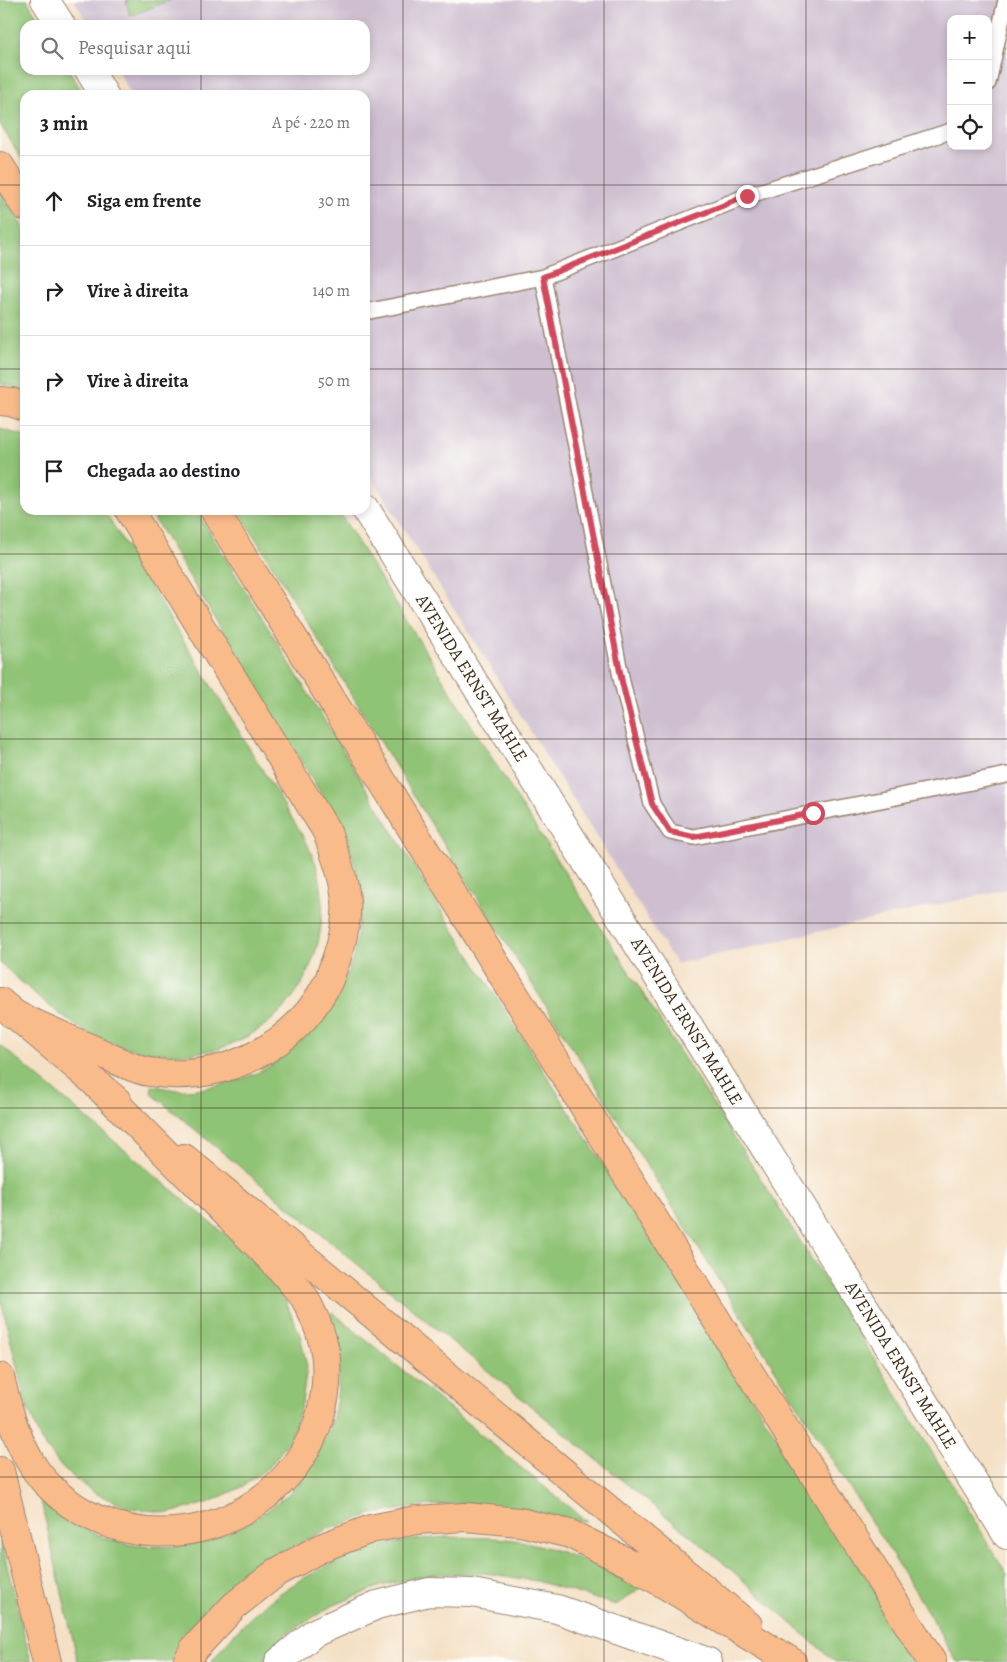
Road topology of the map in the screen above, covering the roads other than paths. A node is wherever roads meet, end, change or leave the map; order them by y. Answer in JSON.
{"nodes":[{"id":1,"x":46,"y":0,"type":"edge"},
{"id":2,"x":1006,"y":0,"type":"edge"},
{"id":3,"x":58,"y":20,"type":"edge"},
{"id":4,"x":992,"y":65,"type":"edge"},
{"id":5,"x":92,"y":75,"type":"edge"},
{"id":6,"x":101,"y":90,"type":"edge"},
{"id":7,"x":947,"y":132,"type":"edge"},
{"id":8,"x":0,"y":166,"type":"edge"},
{"id":9,"x":20,"y":198,"type":"edge"},
{"id":10,"x":543,"y":277,"type":"junction"},
{"id":11,"x":370,"y":311,"type":"edge"},
{"id":12,"x":0,"y":400,"type":"edge"},
{"id":13,"x":20,"y":405,"type":"edge"},
{"id":14,"x":133,"y":515,"type":"edge"},
{"id":15,"x":217,"y":515,"type":"edge"},
{"id":16,"x":369,"y":515,"type":"edge"},
{"id":17,"x":1007,"y":775,"type":"edge"},
{"id":18,"x":7,"y":1008,"type":"edge"},
{"id":19,"x":98,"y":1086,"type":"junction"},
{"id":20,"x":0,"y":1377,"type":"edge"},
{"id":21,"x":0,"y":1471,"type":"edge"},
{"id":22,"x":1007,"y":1535,"type":"edge"},
{"id":23,"x":47,"y":1662,"type":"edge"},
{"id":24,"x":187,"y":1662,"type":"edge"},
{"id":25,"x":279,"y":1662,"type":"edge"},
{"id":26,"x":708,"y":1662,"type":"edge"},
{"id":27,"x":792,"y":1662,"type":"edge"},
{"id":28,"x":932,"y":1662,"type":"edge"}],
"edges":[{"from":1,"to":3,"type":"street"},
{"from":2,"to":4,"type":"lane"},
{"from":5,"to":6,"type":"street"},
{"from":7,"to":10,"type":"lane"},
{"from":8,"to":9,"type":"main road"},
{"from":10,"to":11,"type":"lane"},
{"from":10,"to":17,"type":"lane"},
{"from":12,"to":13,"type":"main road"},
{"from":14,"to":18,"type":"main road"},
{"from":15,"to":28,"type":"main road"},
{"from":16,"to":22,"type":"street","name":"AVENIDA ERNST MAHLE"},
{"from":18,"to":19,"type":"main road"},
{"from":19,"to":20,"type":"main road"},
{"from":19,"to":27,"type":"main road"},
{"from":21,"to":23,"type":"main road"},
{"from":24,"to":27,"type":"main road"},
{"from":25,"to":26,"type":"street"}]}
